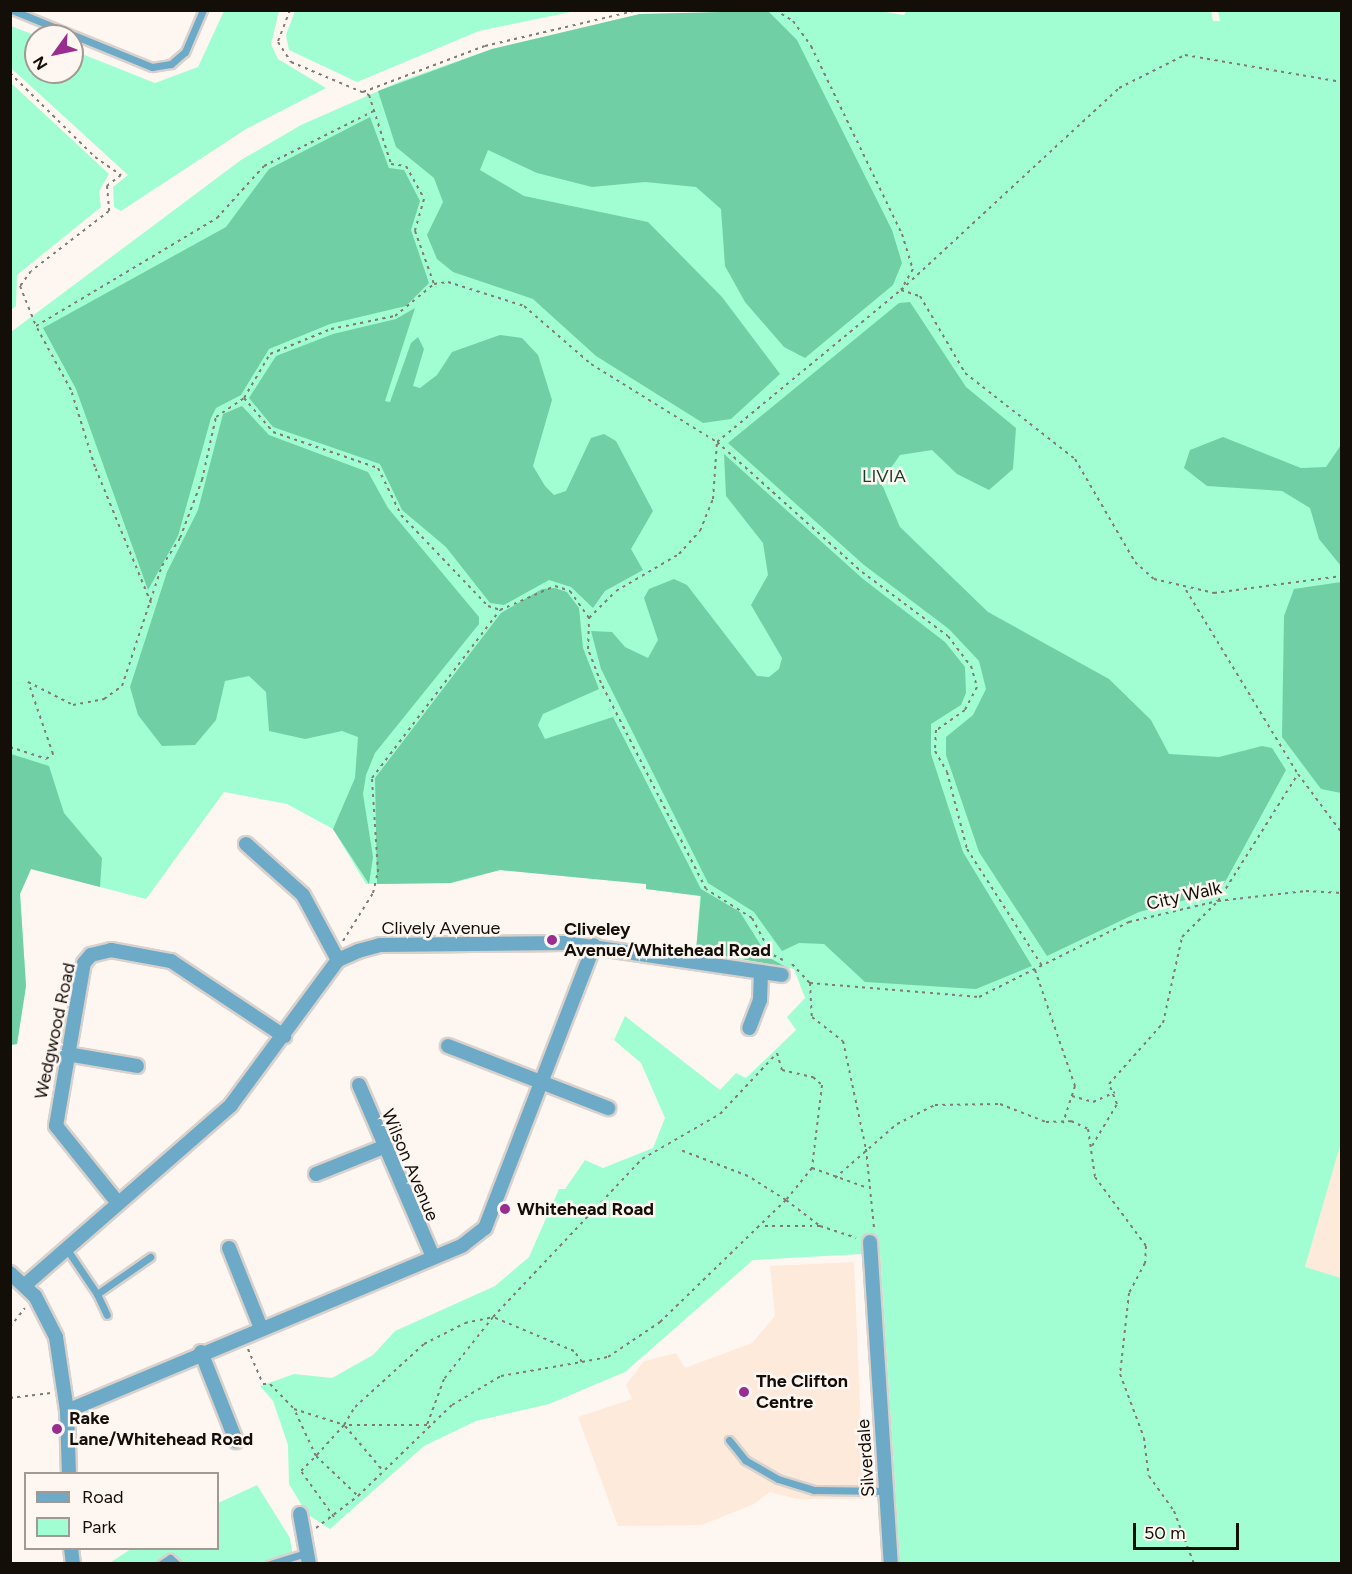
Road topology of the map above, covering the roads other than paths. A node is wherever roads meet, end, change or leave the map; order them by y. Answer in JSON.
{"nodes":[{"id":1,"x":12,"y":10,"type":"edge"},
{"id":2,"x":202,"y":10,"type":"edge"},
{"id":3,"x":246,"y":844,"type":"dead end"},
{"id":4,"x":594,"y":945,"type":"junction"},
{"id":5,"x":337,"y":957,"type":"junction"},
{"id":6,"x":785,"y":969,"type":"road end"},
{"id":7,"x":760,"y":972,"type":"junction"},
{"id":8,"x":749,"y":1028,"type":"dead end"},
{"id":9,"x":284,"y":1036,"type":"junction"},
{"id":10,"x":448,"y":1046,"type":"dead end"},
{"id":11,"x":67,"y":1054,"type":"junction"},
{"id":12,"x":137,"y":1066,"type":"dead end"},
{"id":13,"x":541,"y":1082,"type":"junction"},
{"id":14,"x":359,"y":1085,"type":"dead end"},
{"id":15,"x":608,"y":1108,"type":"dead end"},
{"id":16,"x":381,"y":1148,"type":"junction"},
{"id":17,"x":316,"y":1174,"type":"dead end"},
{"id":18,"x":118,"y":1203,"type":"junction"},
{"id":19,"x":870,"y":1242,"type":"road end"},
{"id":20,"x":66,"y":1248,"type":"junction"},
{"id":21,"x":229,"y":1248,"type":"dead end"},
{"id":22,"x":150,"y":1257,"type":"dead end"},
{"id":23,"x":433,"y":1257,"type":"junction"},
{"id":24,"x":10,"y":1273,"type":"edge"},
{"id":25,"x":25,"y":1285,"type":"junction"},
{"id":26,"x":97,"y":1294,"type":"junction"},
{"id":27,"x":107,"y":1315,"type":"dead end"},
{"id":28,"x":261,"y":1328,"type":"junction"},
{"id":29,"x":201,"y":1352,"type":"junction"},
{"id":30,"x":67,"y":1411,"type":"junction"},
{"id":31,"x":729,"y":1440,"type":"dead end"},
{"id":32,"x":236,"y":1441,"type":"dead end"},
{"id":33,"x":69,"y":1472,"type":"edge"},
{"id":34,"x":886,"y":1491,"type":"junction"},
{"id":35,"x":300,"y":1514,"type":"dead end"},
{"id":36,"x":308,"y":1558,"type":"edge"},
{"id":37,"x":161,"y":1563,"type":"edge"},
{"id":38,"x":177,"y":1563,"type":"edge"},
{"id":39,"x":270,"y":1563,"type":"edge"},
{"id":40,"x":891,"y":1563,"type":"edge"}],
"edges":[{"from":1,"to":2,"type":"lane"},
{"from":3,"to":5,"type":"street"},
{"from":4,"to":5,"type":"street","name":"Clively Avenue"},
{"from":4,"to":7,"type":"street","name":"Clively Avenue"},
{"from":4,"to":13,"type":"street"},
{"from":5,"to":9,"type":"street"},
{"from":6,"to":7,"type":"street","name":"Clively Avenue"},
{"from":7,"to":8,"type":"street"},
{"from":9,"to":11,"type":"street","name":"Wedgwood Road"},
{"from":9,"to":18,"type":"street"},
{"from":10,"to":13,"type":"street"},
{"from":11,"to":12,"type":"street"},
{"from":11,"to":18,"type":"street","name":"Wedgwood Road"},
{"from":13,"to":15,"type":"street"},
{"from":13,"to":23,"type":"street"},
{"from":14,"to":16,"type":"street","name":"Wilson Avenue"},
{"from":16,"to":17,"type":"street"},
{"from":16,"to":23,"type":"street","name":"Wilson Avenue"},
{"from":18,"to":20,"type":"street"},
{"from":19,"to":34,"type":"street","name":"Silverdale"},
{"from":20,"to":25,"type":"street"},
{"from":20,"to":26,"type":"lane"},
{"from":21,"to":28,"type":"street"},
{"from":22,"to":26,"type":"lane"},
{"from":23,"to":28,"type":"street"},
{"from":24,"to":25,"type":"street"},
{"from":25,"to":30,"type":"street"},
{"from":26,"to":27,"type":"lane"},
{"from":28,"to":29,"type":"street"},
{"from":29,"to":30,"type":"street"},
{"from":29,"to":32,"type":"street"},
{"from":30,"to":33,"type":"street"},
{"from":31,"to":34,"type":"lane"},
{"from":34,"to":40,"type":"street","name":"Silverdale"},
{"from":35,"to":36,"type":"street"},
{"from":36,"to":39,"type":"lane"},
{"from":37,"to":38,"type":"lane"}]}
